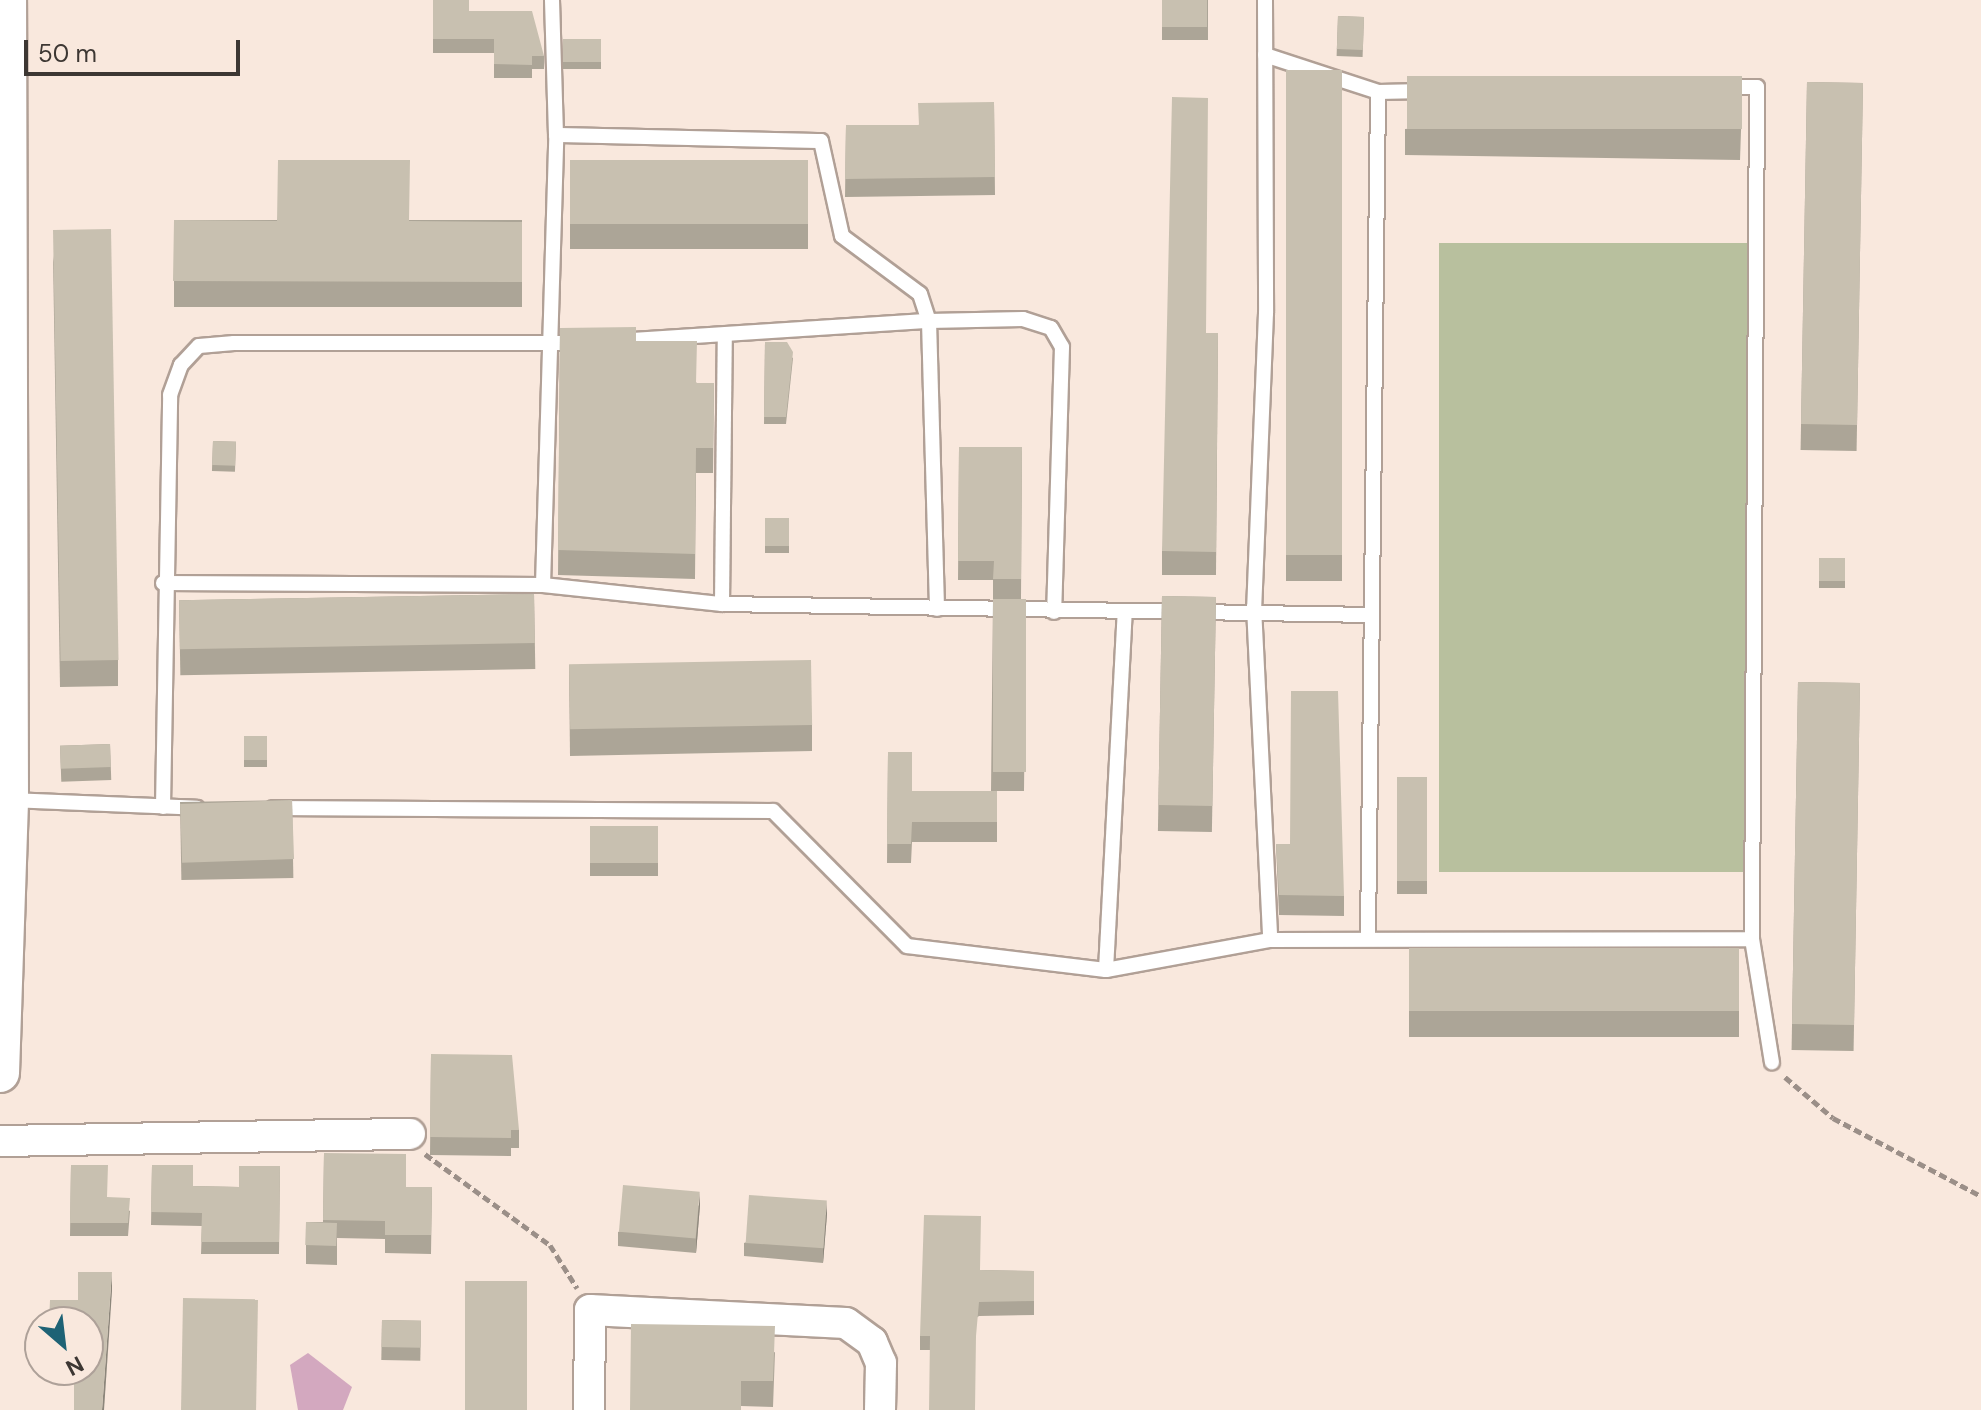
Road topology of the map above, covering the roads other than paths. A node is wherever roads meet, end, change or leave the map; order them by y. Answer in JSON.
{"nodes":[{"id":1,"x":7,"y":0,"type":"edge"},
{"id":2,"x":552,"y":0,"type":"edge"},
{"id":3,"x":1265,"y":0,"type":"edge"},
{"id":4,"x":1265,"y":55,"type":"junction"},
{"id":5,"x":1709,"y":88,"type":"edge"},
{"id":6,"x":1441,"y":91,"type":"edge"},
{"id":7,"x":1378,"y":92,"type":"junction"},
{"id":8,"x":556,"y":135,"type":"junction"},
{"id":9,"x":929,"y":321,"type":"junction"},
{"id":10,"x":725,"y":337,"type":"junction"},
{"id":11,"x":544,"y":344,"type":"junction"},
{"id":12,"x":163,"y":583,"type":"junction"},
{"id":13,"x":543,"y":585,"type":"junction"},
{"id":14,"x":722,"y":604,"type":"junction"},
{"id":15,"x":1254,"y":607,"type":"junction"},
{"id":16,"x":937,"y":609,"type":"junction"},
{"id":17,"x":1054,"y":612,"type":"junction"},
{"id":18,"x":1125,"y":612,"type":"junction"},
{"id":19,"x":1371,"y":615,"type":"junction"},
{"id":20,"x":9,"y":800,"type":"junction"},
{"id":21,"x":163,"y":807,"type":"junction"},
{"id":22,"x":210,"y":808,"type":"edge"},
{"id":23,"x":257,"y":808,"type":"edge"},
{"id":24,"x":2,"y":912,"type":"edge"},
{"id":25,"x":1368,"y":936,"type":"junction"},
{"id":26,"x":1752,"y":939,"type":"junction"},
{"id":27,"x":1270,"y":940,"type":"junction"},
{"id":28,"x":1106,"y":970,"type":"junction"},
{"id":29,"x":1772,"y":1062,"type":"road end"},
{"id":30,"x":0,"y":1073,"type":"edge"},
{"id":31,"x":410,"y":1134,"type":"road end"},
{"id":32,"x":0,"y":1141,"type":"edge"},
{"id":33,"x":589,"y":1410,"type":"edge"},
{"id":34,"x":880,"y":1410,"type":"edge"}],
"edges":[{"from":1,"to":20,"type":"street"},
{"from":2,"to":8,"type":"lane"},
{"from":3,"to":4,"type":"lane"},
{"from":4,"to":7,"type":"lane"},
{"from":4,"to":15,"type":"lane"},
{"from":5,"to":26,"type":"lane"},
{"from":6,"to":7,"type":"lane"},
{"from":7,"to":19,"type":"lane"},
{"from":8,"to":9,"type":"lane"},
{"from":8,"to":11,"type":"lane"},
{"from":9,"to":10,"type":"lane"},
{"from":9,"to":16,"type":"lane"},
{"from":9,"to":17,"type":"lane"},
{"from":10,"to":11,"type":"lane"},
{"from":10,"to":14,"type":"lane"},
{"from":11,"to":12,"type":"lane"},
{"from":11,"to":13,"type":"lane"},
{"from":12,"to":13,"type":"lane"},
{"from":12,"to":21,"type":"lane"},
{"from":13,"to":14,"type":"lane"},
{"from":14,"to":16,"type":"lane"},
{"from":15,"to":18,"type":"lane"},
{"from":15,"to":19,"type":"lane"},
{"from":15,"to":27,"type":"lane"},
{"from":16,"to":17,"type":"lane"},
{"from":17,"to":18,"type":"lane"},
{"from":18,"to":28,"type":"lane"},
{"from":19,"to":25,"type":"lane"},
{"from":20,"to":21,"type":"lane"},
{"from":20,"to":24,"type":"street"},
{"from":21,"to":22,"type":"lane"},
{"from":23,"to":28,"type":"lane"},
{"from":24,"to":30,"type":"street"},
{"from":25,"to":26,"type":"lane"},
{"from":25,"to":27,"type":"lane"},
{"from":26,"to":29,"type":"lane"},
{"from":27,"to":28,"type":"lane"},
{"from":31,"to":32,"type":"street"},
{"from":33,"to":34,"type":"street"}]}
